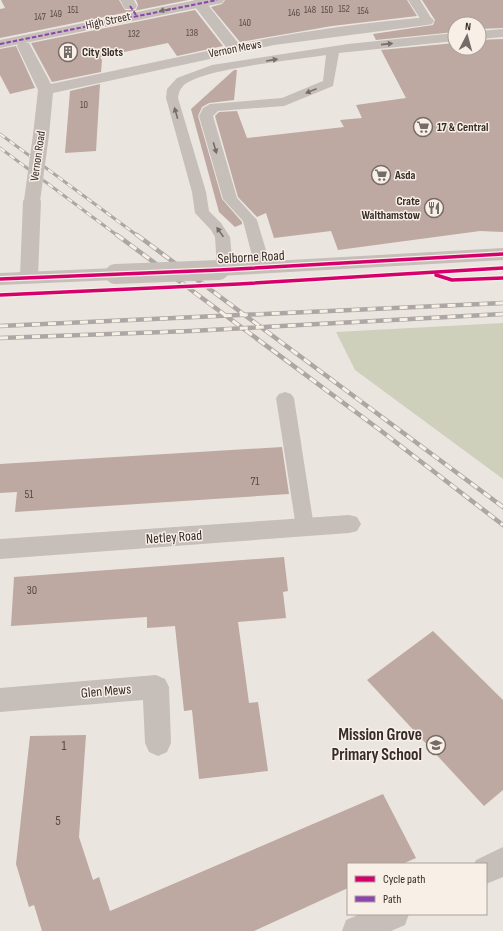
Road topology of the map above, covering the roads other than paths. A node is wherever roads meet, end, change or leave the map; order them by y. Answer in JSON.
{"nodes":[{"id":1,"x":217,"y":0,"type":"edge"},
{"id":2,"x":414,"y":0,"type":"edge"},
{"id":3,"x":199,"y":3,"type":"junction"},
{"id":4,"x":131,"y":7,"type":"edge"},
{"id":5,"x":427,"y":20,"type":"joint"},
{"id":6,"x":498,"y":33,"type":"edge"},
{"id":7,"x":487,"y":34,"type":"edge"},
{"id":8,"x":447,"y":38,"type":"edge"},
{"id":9,"x":22,"y":42,"type":"junction"},
{"id":10,"x":0,"y":44,"type":"edge"},
{"id":11,"x":235,"y":49,"type":"junction"},
{"id":12,"x":333,"y":50,"type":"junction"},
{"id":13,"x":46,"y":90,"type":"junction"},
{"id":14,"x":503,"y":254,"type":"edge"},
{"id":15,"x":263,"y":267,"type":"junction"},
{"id":16,"x":222,"y":269,"type":"junction"},
{"id":17,"x":29,"y":278,"type":"junction"},
{"id":18,"x":0,"y":279,"type":"edge"},
{"id":19,"x":285,"y":398,"type":"dead end"},
{"id":20,"x":349,"y":524,"type":"dead end"},
{"id":21,"x":305,"y":527,"type":"junction"},
{"id":22,"x":0,"y":549,"type":"edge"},
{"id":23,"x":0,"y":700,"type":"edge"},
{"id":24,"x":158,"y":743,"type":"dead end"},
{"id":25,"x":503,"y":861,"type":"edge"},
{"id":26,"x":487,"y":869,"type":"edge"},
{"id":27,"x":392,"y":915,"type":"edge"},
{"id":28,"x":357,"y":931,"type":"edge"}],
"edges":[{"from":1,"to":3,"type":"street","name":"High Street"},
{"from":2,"to":5,"type":"lane"},
{"from":3,"to":4,"type":"street","name":"High Street","one_way":true},
{"from":3,"to":11,"type":"street"},
{"from":4,"to":9,"type":"street","name":"High Street"},
{"from":5,"to":11,"type":"street","name":"Vernon Mews"},
{"from":6,"to":7,"type":"lane"},
{"from":12,"to":8,"type":"lane","one_way":true},
{"from":9,"to":10,"type":"street","name":"High Street"},
{"from":9,"to":13,"type":"street"},
{"from":11,"to":13,"type":"street","name":"Vernon Mews"},
{"from":12,"to":15,"type":"lane","one_way":true},
{"from":16,"to":12,"type":"lane","one_way":true},
{"from":13,"to":17,"type":"street","name":"Vernon Road","bridge":true},
{"from":14,"to":15,"type":"street","name":"Selborne Road"},
{"from":15,"to":16,"type":"street","name":"Selborne Road"},
{"from":16,"to":17,"type":"street","name":"Selborne Road","bridge":true},
{"from":17,"to":18,"type":"street","name":"Selborne Road"},
{"from":19,"to":21,"type":"lane"},
{"from":20,"to":21,"type":"street","name":"Netley Road"},
{"from":21,"to":22,"type":"street","name":"Netley Road"},
{"from":23,"to":24,"type":"street","name":"Glen Mews"},
{"from":25,"to":26,"type":"street"},
{"from":27,"to":28,"type":"street"}]}
